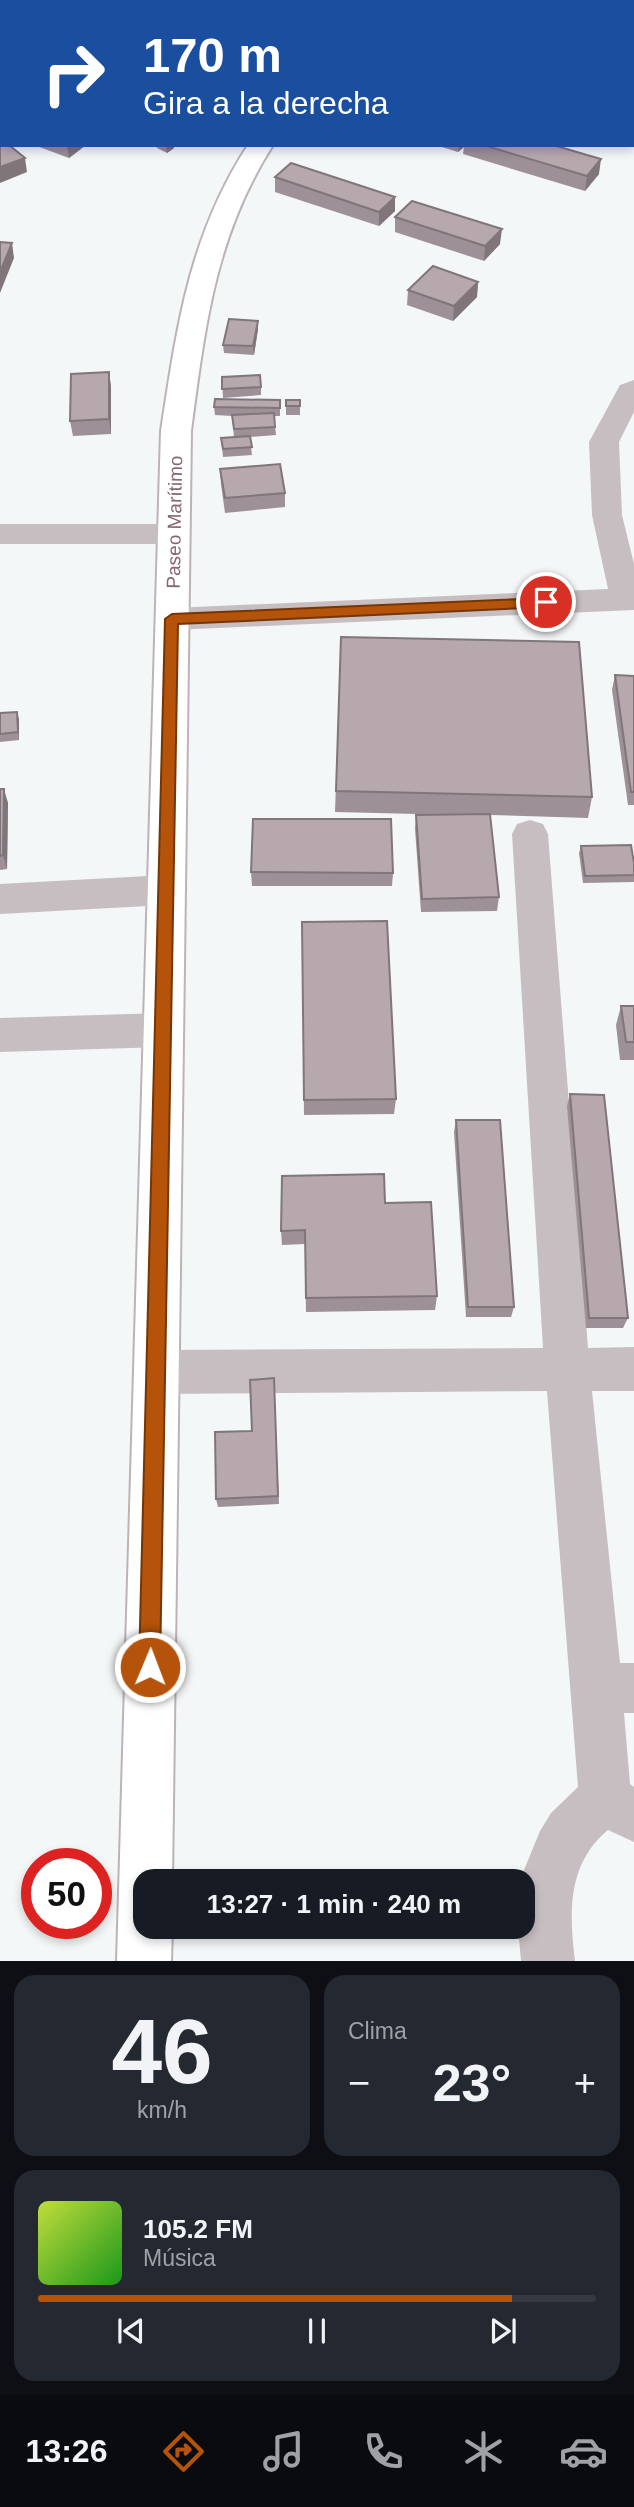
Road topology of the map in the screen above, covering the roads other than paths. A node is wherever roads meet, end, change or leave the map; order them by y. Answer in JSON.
{"nodes":[{"id":1,"x":260,"y":147,"type":"edge"},
{"id":2,"x":634,"y":389,"type":"edge"},
{"id":3,"x":0,"y":534,"type":"edge"},
{"id":4,"x":173,"y":534,"type":"junction"},
{"id":5,"x":630,"y":599,"type":"edge"},
{"id":6,"x":172,"y":619,"type":"junction"},
{"id":7,"x":530,"y":834,"type":"dead end"},
{"id":8,"x":166,"y":890,"type":"junction"},
{"id":9,"x":0,"y":899,"type":"edge"},
{"id":10,"x":163,"y":1030,"type":"junction"},
{"id":11,"x":0,"y":1035,"type":"edge"},
{"id":12,"x":567,"y":1368,"type":"junction"},
{"id":13,"x":634,"y":1369,"type":"edge"},
{"id":14,"x":156,"y":1372,"type":"junction"},
{"id":15,"x":616,"y":1687,"type":"edge"},
{"id":16,"x":620,"y":1808,"type":"edge"},
{"id":17,"x":145,"y":1869,"type":"edge"},
{"id":18,"x":144,"y":1939,"type":"edge"},
{"id":19,"x":144,"y":1961,"type":"edge"},
{"id":20,"x":548,"y":1961,"type":"edge"}],
"edges":[{"from":1,"to":4,"type":"main road","name":"Paseo Marítimo"},
{"from":2,"to":5,"type":"street"},
{"from":3,"to":4,"type":"street"},
{"from":4,"to":6,"type":"main road","name":"Paseo Marítimo"},
{"from":5,"to":6,"type":"street"},
{"from":6,"to":8,"type":"main road","name":"Paseo Marítimo"},
{"from":7,"to":12,"type":"street"},
{"from":8,"to":9,"type":"street"},
{"from":8,"to":10,"type":"main road","name":"Paseo Marítimo"},
{"from":10,"to":11,"type":"street"},
{"from":10,"to":14,"type":"main road","name":"Paseo Marítimo"},
{"from":12,"to":13,"type":"street"},
{"from":12,"to":14,"type":"street"},
{"from":12,"to":15,"type":"street"},
{"from":14,"to":17,"type":"main road","name":"Paseo Marítimo"},
{"from":15,"to":16,"type":"street"},
{"from":16,"to":20,"type":"street"},
{"from":18,"to":19,"type":"main road","name":"Paseo Marítimo"}]}
